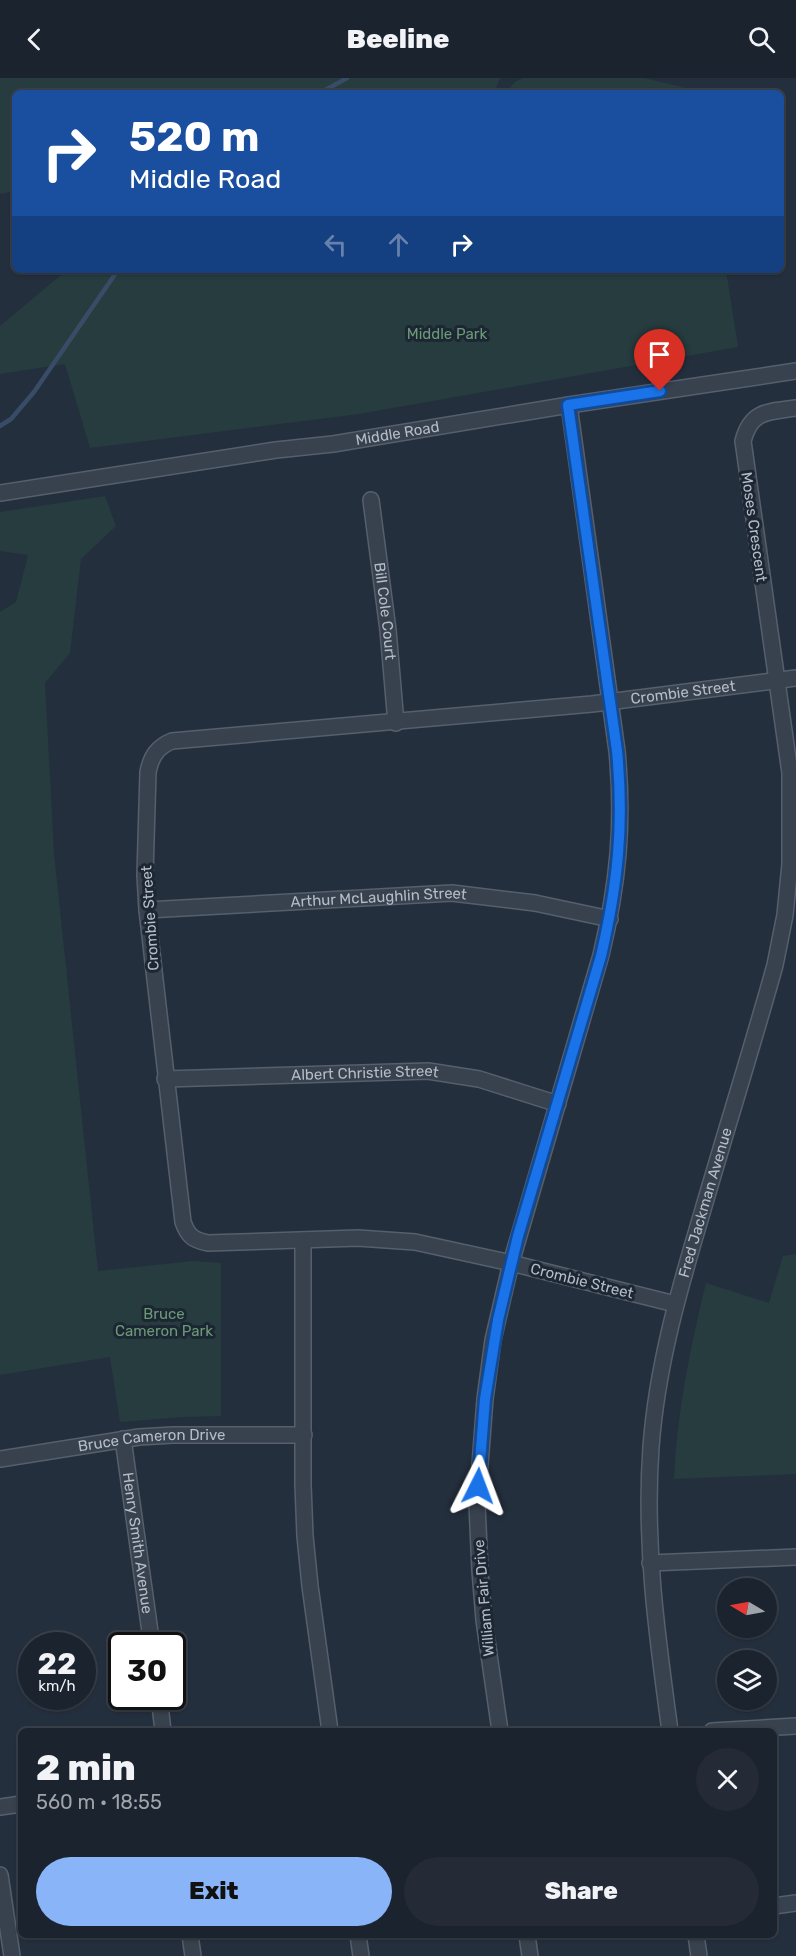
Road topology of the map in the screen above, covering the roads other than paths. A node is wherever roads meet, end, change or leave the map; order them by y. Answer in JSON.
{"nodes":[{"id":1,"x":796,"y":371,"type":"edge"},
{"id":2,"x":568,"y":405,"type":"junction"},
{"id":3,"x":796,"y":408,"type":"edge"},
{"id":4,"x":0,"y":493,"type":"edge"},
{"id":5,"x":371,"y":500,"type":"dead end"},
{"id":6,"x":796,"y":678,"type":"edge"},
{"id":7,"x":777,"y":681,"type":"junction"},
{"id":8,"x":610,"y":702,"type":"junction"},
{"id":9,"x":396,"y":723,"type":"junction"},
{"id":10,"x":147,"y":910,"type":"junction"},
{"id":11,"x":610,"y":919,"type":"junction"},
{"id":12,"x":165,"y":1079,"type":"junction"},
{"id":13,"x":558,"y":1104,"type":"junction"},
{"id":14,"x":303,"y":1240,"type":"junction"},
{"id":15,"x":511,"y":1263,"type":"junction"},
{"id":16,"x":675,"y":1304,"type":"junction"},
{"id":17,"x":304,"y":1435,"type":"junction"},
{"id":18,"x":123,"y":1439,"type":"junction"},
{"id":19,"x":0,"y":1459,"type":"edge"},
{"id":20,"x":796,"y":1557,"type":"edge"},
{"id":21,"x":650,"y":1563,"type":"junction"},
{"id":22,"x":150,"y":1632,"type":"edge"},
{"id":23,"x":161,"y":1710,"type":"edge"},
{"id":24,"x":796,"y":1726,"type":"edge"},
{"id":25,"x":163,"y":1728,"type":"edge"},
{"id":26,"x":330,"y":1728,"type":"edge"},
{"id":27,"x":500,"y":1728,"type":"edge"},
{"id":28,"x":670,"y":1728,"type":"edge"},
{"id":29,"x":762,"y":1728,"type":"edge"},
{"id":30,"x":18,"y":1804,"type":"edge"},
{"id":31,"x":0,"y":1807,"type":"edge"},
{"id":32,"x":0,"y":1875,"type":"edge"},
{"id":33,"x":796,"y":1903,"type":"edge"},
{"id":34,"x":777,"y":1906,"type":"edge"},
{"id":35,"x":190,"y":1938,"type":"edge"},
{"id":36,"x":358,"y":1938,"type":"edge"},
{"id":37,"x":527,"y":1938,"type":"edge"},
{"id":38,"x":696,"y":1938,"type":"edge"},
{"id":39,"x":12,"y":1956,"type":"edge"},
{"id":40,"x":193,"y":1956,"type":"edge"},
{"id":41,"x":361,"y":1956,"type":"edge"},
{"id":42,"x":530,"y":1956,"type":"edge"},
{"id":43,"x":699,"y":1956,"type":"edge"}],
"edges":[{"from":1,"to":2,"type":"street","name":"Middle Road"},
{"from":2,"to":4,"type":"street","name":"Middle Road"},
{"from":2,"to":8,"type":"street","name":"William Fair Drive"},
{"from":3,"to":7,"type":"street","name":"Moses Crescent"},
{"from":5,"to":9,"type":"street","name":"Bill Cole Court"},
{"from":6,"to":7,"type":"street","name":"Crombie Street"},
{"from":7,"to":8,"type":"street","name":"Crombie Street"},
{"from":7,"to":16,"type":"street","name":"Fred Jackman Avenue"},
{"from":8,"to":9,"type":"street","name":"Crombie Street"},
{"from":8,"to":11,"type":"street","name":"William Fair Drive"},
{"from":9,"to":10,"type":"street","name":"Crombie Street"},
{"from":10,"to":11,"type":"street","name":"Arthur McLaughlin Street"},
{"from":10,"to":12,"type":"street","name":"Crombie Street"},
{"from":11,"to":13,"type":"street","name":"William Fair Drive"},
{"from":12,"to":13,"type":"street","name":"Albert Christie Street"},
{"from":12,"to":14,"type":"street","name":"Crombie Street"},
{"from":13,"to":15,"type":"street","name":"William Fair Drive"},
{"from":14,"to":15,"type":"street","name":"Crombie Street"},
{"from":14,"to":17,"type":"street"},
{"from":15,"to":16,"type":"street","name":"Crombie Street"},
{"from":15,"to":27,"type":"street","name":"William Fair Drive"},
{"from":16,"to":21,"type":"street","name":"Fred Jackman Avenue"},
{"from":17,"to":18,"type":"street","name":"Bruce Cameron Drive"},
{"from":17,"to":26,"type":"street"},
{"from":18,"to":19,"type":"street","name":"Bruce Cameron Drive"},
{"from":18,"to":22,"type":"street","name":"Henry Smith Avenue"},
{"from":20,"to":21,"type":"street"},
{"from":21,"to":28,"type":"street","name":"Fred Jackman Avenue"},
{"from":23,"to":25,"type":"street"},
{"from":24,"to":29,"type":"street"},
{"from":30,"to":31,"type":"street"},
{"from":32,"to":39,"type":"street"},
{"from":33,"to":34,"type":"street"},
{"from":35,"to":40,"type":"street"},
{"from":36,"to":41,"type":"street"},
{"from":37,"to":42,"type":"street"},
{"from":38,"to":43,"type":"street"}]}
